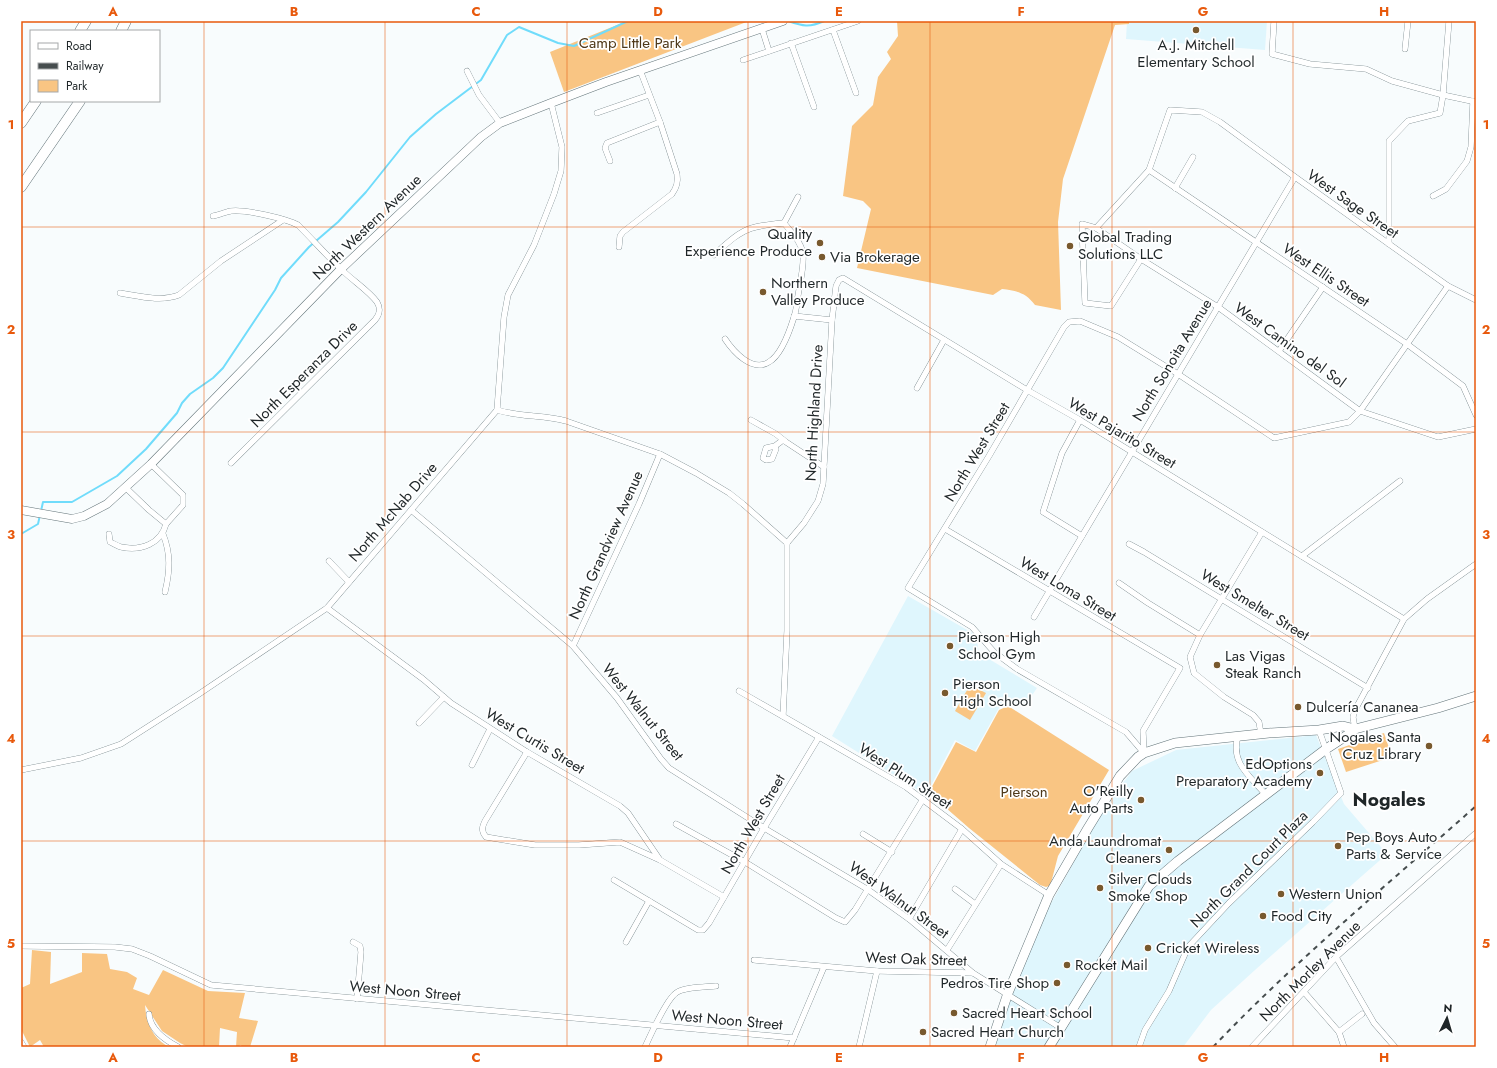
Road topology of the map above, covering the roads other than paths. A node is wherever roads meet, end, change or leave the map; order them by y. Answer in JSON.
{"nodes":[{"id":1,"x":86,"y":21,"type":"edge"},
{"id":2,"x":126,"y":21,"type":"edge"},
{"id":3,"x":783,"y":21,"type":"edge"},
{"id":4,"x":858,"y":21,"type":"edge"},
{"id":5,"x":1274,"y":21,"type":"edge"},
{"id":6,"x":1408,"y":21,"type":"edge"},
{"id":7,"x":1449,"y":21,"type":"edge"},
{"id":8,"x":762,"y":29,"type":"junction"},
{"id":9,"x":81,"y":30,"type":"edge"},
{"id":10,"x":122,"y":30,"type":"edge"},
{"id":11,"x":833,"y":30,"type":"junction"},
{"id":12,"x":791,"y":43,"type":"junction"},
{"id":13,"x":1406,"y":49,"type":"dead end"},
{"id":14,"x":769,"y":51,"type":"junction"},
{"id":15,"x":743,"y":60,"type":"dead end"},
{"id":16,"x":640,"y":70,"type":"junction"},
{"id":17,"x":467,"y":71,"type":"dead end"},
{"id":18,"x":856,"y":93,"type":"dead end"},
{"id":19,"x":649,"y":95,"type":"junction"},
{"id":20,"x":1443,"y":95,"type":"junction"},
{"id":21,"x":1474,"y":101,"type":"edge"},
{"id":22,"x":35,"y":102,"type":"edge"},
{"id":23,"x":79,"y":102,"type":"edge"},
{"id":24,"x":551,"y":103,"type":"junction"},
{"id":25,"x":814,"y":107,"type":"dead end"},
{"id":26,"x":597,"y":113,"type":"dead end"},
{"id":27,"x":660,"y":122,"type":"junction"},
{"id":28,"x":21,"y":123,"type":"edge"},
{"id":29,"x":500,"y":123,"type":"junction"},
{"id":30,"x":1193,"y":157,"type":"dead end"},
{"id":31,"x":610,"y":161,"type":"dead end"},
{"id":32,"x":1149,"y":170,"type":"junction"},
{"id":33,"x":1295,"y":177,"type":"junction"},
{"id":34,"x":21,"y":187,"type":"edge"},
{"id":35,"x":1175,"y":188,"type":"junction"},
{"id":36,"x":1433,"y":196,"type":"dead end"},
{"id":37,"x":798,"y":197,"type":"dead end"},
{"id":38,"x":213,"y":216,"type":"dead end"},
{"id":39,"x":283,"y":220,"type":"junction"},
{"id":40,"x":784,"y":223,"type":"junction"},
{"id":41,"x":1096,"y":228,"type":"junction"},
{"id":42,"x":1256,"y":242,"type":"junction"},
{"id":43,"x":1389,"y":244,"type":"junction"},
{"id":44,"x":619,"y":247,"type":"dead end"},
{"id":45,"x":714,"y":255,"type":"dead end"},
{"id":46,"x":1141,"y":259,"type":"junction"},
{"id":47,"x":341,"y":269,"type":"junction"},
{"id":48,"x":1448,"y":286,"type":"junction"},
{"id":49,"x":1323,"y":287,"type":"junction"},
{"id":50,"x":120,"y":293,"type":"dead end"},
{"id":51,"x":834,"y":293,"type":"joint"},
{"id":52,"x":1476,"y":300,"type":"edge"},
{"id":53,"x":1218,"y":306,"type":"junction"},
{"id":54,"x":794,"y":316,"type":"junction"},
{"id":55,"x":832,"y":320,"type":"junction"},
{"id":56,"x":725,"y":339,"type":"dead end"},
{"id":57,"x":944,"y":340,"type":"junction"},
{"id":58,"x":1407,"y":344,"type":"junction"},
{"id":59,"x":1279,"y":350,"type":"junction"},
{"id":60,"x":1178,"y":374,"type":"junction"},
{"id":61,"x":917,"y":388,"type":"dead end"},
{"id":62,"x":1027,"y":390,"type":"junction"},
{"id":63,"x":497,"y":410,"type":"junction"},
{"id":64,"x":1360,"y":411,"type":"junction"},
{"id":65,"x":1476,"y":415,"type":"edge"},
{"id":66,"x":751,"y":420,"type":"dead end"},
{"id":67,"x":1080,"y":420,"type":"junction"},
{"id":68,"x":1476,"y":429,"type":"edge"},
{"id":69,"x":783,"y":440,"type":"junction"},
{"id":70,"x":775,"y":446,"type":"dead end"},
{"id":71,"x":1132,"y":452,"type":"junction"},
{"id":72,"x":660,"y":454,"type":"junction"},
{"id":73,"x":231,"y":463,"type":"dead end"},
{"id":74,"x":151,"y":464,"type":"junction"},
{"id":75,"x":824,"y":467,"type":"junction"},
{"id":76,"x":1400,"y":481,"type":"dead end"},
{"id":77,"x":125,"y":487,"type":"junction"},
{"id":78,"x":21,"y":510,"type":"edge"},
{"id":79,"x":411,"y":510,"type":"junction"},
{"id":80,"x":166,"y":524,"type":"junction"},
{"id":81,"x":945,"y":529,"type":"junction"},
{"id":82,"x":1262,"y":532,"type":"junction"},
{"id":83,"x":109,"y":534,"type":"dead end"},
{"id":84,"x":163,"y":534,"type":"junction"},
{"id":85,"x":1082,"y":536,"type":"junction"},
{"id":86,"x":788,"y":543,"type":"junction"},
{"id":87,"x":1129,"y":544,"type":"dead end"},
{"id":88,"x":1302,"y":556,"type":"junction"},
{"id":89,"x":329,"y":561,"type":"dead end"},
{"id":90,"x":1476,"y":564,"type":"edge"},
{"id":91,"x":349,"y":582,"type":"junction"},
{"id":92,"x":1119,"y":583,"type":"dead end"},
{"id":93,"x":1049,"y":591,"type":"junction"},
{"id":94,"x":165,"y":592,"type":"dead end"},
{"id":95,"x":1222,"y":599,"type":"junction"},
{"id":96,"x":327,"y":608,"type":"junction"},
{"id":97,"x":1034,"y":617,"type":"dead end"},
{"id":98,"x":1404,"y":619,"type":"junction"},
{"id":99,"x":1200,"y":635,"type":"junction"},
{"id":100,"x":573,"y":646,"type":"junction"},
{"id":101,"x":1368,"y":688,"type":"junction"},
{"id":102,"x":739,"y":691,"type":"dead end"},
{"id":103,"x":1476,"y":696,"type":"edge"},
{"id":104,"x":444,"y":697,"type":"junction"},
{"id":105,"x":783,"y":716,"type":"junction"},
{"id":106,"x":419,"y":723,"type":"dead end"},
{"id":107,"x":490,"y":729,"type":"junction"},
{"id":108,"x":1355,"y":729,"type":"junction"},
{"id":109,"x":1319,"y":730,"type":"junction"},
{"id":110,"x":1261,"y":734,"type":"junction"},
{"id":111,"x":1238,"y":736,"type":"junction"},
{"id":112,"x":819,"y":737,"type":"junction"},
{"id":113,"x":1326,"y":749,"type":"junction"},
{"id":114,"x":527,"y":752,"type":"junction"},
{"id":115,"x":1144,"y":753,"type":"junction"},
{"id":116,"x":472,"y":765,"type":"dead end"},
{"id":117,"x":21,"y":770,"type":"edge"},
{"id":118,"x":1266,"y":795,"type":"junction"},
{"id":119,"x":923,"y":800,"type":"junction"},
{"id":120,"x":676,"y":824,"type":"dead end"},
{"id":121,"x":764,"y":828,"type":"junction"},
{"id":122,"x":962,"y":829,"type":"junction"},
{"id":123,"x":1476,"y":833,"type":"edge"},
{"id":124,"x":863,"y":834,"type":"dead end"},
{"id":125,"x":892,"y":852,"type":"junction"},
{"id":126,"x":660,"y":860,"type":"junction"},
{"id":127,"x":745,"y":862,"type":"junction"},
{"id":128,"x":1001,"y":864,"type":"junction"},
{"id":129,"x":614,"y":880,"type":"dead end"},
{"id":130,"x":868,"y":889,"type":"junction"},
{"id":131,"x":955,"y":889,"type":"dead end"},
{"id":132,"x":1049,"y":895,"type":"junction"},
{"id":133,"x":724,"y":897,"type":"junction"},
{"id":134,"x":649,"y":901,"type":"junction"},
{"id":135,"x":975,"y":904,"type":"junction"},
{"id":136,"x":909,"y":919,"type":"junction"},
{"id":137,"x":353,"y":942,"type":"dead end"},
{"id":138,"x":626,"y":942,"type":"dead end"},
{"id":139,"x":21,"y":946,"type":"edge"},
{"id":140,"x":947,"y":950,"type":"junction"},
{"id":141,"x":1336,"y":958,"type":"junction"},
{"id":142,"x":754,"y":960,"type":"dead end"},
{"id":143,"x":824,"y":967,"type":"junction"},
{"id":144,"x":877,"y":971,"type":"junction"},
{"id":145,"x":973,"y":973,"type":"junction"},
{"id":146,"x":716,"y":986,"type":"dead end"},
{"id":147,"x":1304,"y":992,"type":"junction"},
{"id":148,"x":1008,"y":993,"type":"junction"},
{"id":149,"x":357,"y":998,"type":"junction"},
{"id":150,"x":149,"y":1014,"type":"dead end"},
{"id":151,"x":1362,"y":1014,"type":"dead end"},
{"id":152,"x":655,"y":1026,"type":"junction"},
{"id":153,"x":1061,"y":1028,"type":"junction"},
{"id":154,"x":1339,"y":1032,"type":"junction"},
{"id":155,"x":794,"y":1038,"type":"junction"},
{"id":156,"x":21,"y":1042,"type":"edge"},
{"id":157,"x":24,"y":1047,"type":"edge"},
{"id":158,"x":178,"y":1047,"type":"edge"},
{"id":159,"x":646,"y":1047,"type":"edge"},
{"id":160,"x":790,"y":1047,"type":"edge"},
{"id":161,"x":859,"y":1047,"type":"edge"},
{"id":162,"x":990,"y":1047,"type":"edge"},
{"id":163,"x":1049,"y":1047,"type":"edge"},
{"id":164,"x":1139,"y":1047,"type":"edge"},
{"id":165,"x":1252,"y":1047,"type":"edge"},
{"id":166,"x":1344,"y":1047,"type":"edge"},
{"id":167,"x":1395,"y":1047,"type":"edge"}],
"edges":[{"from":1,"to":9,"type":"highway"},
{"from":2,"to":10,"type":"highway"},
{"from":3,"to":8,"type":"street","name":"North Western Avenue"},
{"from":4,"to":11,"type":"street"},
{"from":5,"to":20,"type":"street"},
{"from":6,"to":13,"type":"street"},
{"from":7,"to":20,"type":"street"},
{"from":8,"to":14,"type":"street"},
{"from":8,"to":16,"type":"street","name":"North Western Avenue"},
{"from":11,"to":12,"type":"street"},
{"from":11,"to":18,"type":"street"},
{"from":12,"to":14,"type":"street"},
{"from":12,"to":25,"type":"street"},
{"from":14,"to":15,"type":"street"},
{"from":16,"to":19,"type":"street"},
{"from":16,"to":24,"type":"street","name":"North Western Avenue"},
{"from":17,"to":29,"type":"street"},
{"from":19,"to":26,"type":"street"},
{"from":19,"to":27,"type":"street"},
{"from":20,"to":21,"type":"street"},
{"from":20,"to":43,"type":"street"},
{"from":21,"to":36,"type":"street"},
{"from":22,"to":28,"type":"highway"},
{"from":23,"to":34,"type":"highway"},
{"from":24,"to":29,"type":"street","name":"North Western Avenue"},
{"from":24,"to":63,"type":"street"},
{"from":27,"to":31,"type":"street"},
{"from":27,"to":44,"type":"street"},
{"from":29,"to":47,"type":"street","name":"North Western Avenue"},
{"from":30,"to":35,"type":"street"},
{"from":32,"to":33,"type":"street","name":"West Sage Street"},
{"from":32,"to":35,"type":"street","name":"West Ellis Street"},
{"from":32,"to":41,"type":"street"},
{"from":33,"to":42,"type":"street","name":"North Sonoita Avenue"},
{"from":33,"to":43,"type":"street","name":"West Sage Street"},
{"from":35,"to":42,"type":"street","name":"West Ellis Street"},
{"from":37,"to":40,"type":"street"},
{"from":38,"to":39,"type":"street"},
{"from":39,"to":47,"type":"street"},
{"from":39,"to":50,"type":"street"},
{"from":40,"to":45,"type":"street"},
{"from":40,"to":54,"type":"street"},
{"from":41,"to":46,"type":"street","name":"West Camino del Sol"},
{"from":41,"to":46,"type":"street","name":"West Camino del Sol"},
{"from":42,"to":49,"type":"street","name":"West Ellis Street"},
{"from":42,"to":53,"type":"street","name":"North Sonoita Avenue"},
{"from":43,"to":48,"type":"street","name":"West Sage Street"},
{"from":46,"to":53,"type":"street","name":"West Camino del Sol"},
{"from":47,"to":73,"type":"street","name":"North Esperanza Drive"},
{"from":47,"to":74,"type":"street","name":"North Western Avenue"},
{"from":48,"to":52,"type":"street","name":"West Sage Street"},
{"from":48,"to":58,"type":"street"},
{"from":49,"to":58,"type":"street","name":"West Ellis Street"},
{"from":49,"to":59,"type":"street"},
{"from":51,"to":55,"type":"street","name":"North Highland Drive"},
{"from":51,"to":57,"type":"street","name":"West Pajarito Street"},
{"from":53,"to":59,"type":"street","name":"West Camino del Sol"},
{"from":53,"to":60,"type":"street","name":"North Sonoita Avenue"},
{"from":54,"to":55,"type":"street"},
{"from":54,"to":56,"type":"street"},
{"from":55,"to":75,"type":"street","name":"North Highland Drive"},
{"from":57,"to":61,"type":"street"},
{"from":57,"to":62,"type":"street","name":"West Pajarito Street"},
{"from":58,"to":64,"type":"street"},
{"from":58,"to":65,"type":"street","name":"West Ellis Street"},
{"from":59,"to":64,"type":"street","name":"West Camino del Sol"},
{"from":60,"to":62,"type":"street","name":"North West Street"},
{"from":60,"to":64,"type":"street"},
{"from":60,"to":71,"type":"street","name":"North Sonoita Avenue"},
{"from":62,"to":67,"type":"street","name":"West Pajarito Street"},
{"from":62,"to":81,"type":"street","name":"North West Street"},
{"from":63,"to":72,"type":"street"},
{"from":63,"to":79,"type":"street","name":"North McNab Drive"},
{"from":64,"to":68,"type":"street","name":"West Camino del Sol"},
{"from":66,"to":69,"type":"street"},
{"from":67,"to":71,"type":"street","name":"West Pajarito Street"},
{"from":67,"to":85,"type":"street"},
{"from":69,"to":70,"type":"street"},
{"from":69,"to":75,"type":"street"},
{"from":71,"to":82,"type":"street","name":"West Pajarito Street"},
{"from":71,"to":85,"type":"street","name":"North Sonoita Avenue"},
{"from":72,"to":86,"type":"street"},
{"from":72,"to":100,"type":"street","name":"North Grandview Avenue"},
{"from":74,"to":77,"type":"street","name":"North Western Avenue"},
{"from":74,"to":80,"type":"street"},
{"from":75,"to":86,"type":"street","name":"North Highland Drive"},
{"from":76,"to":88,"type":"street"},
{"from":77,"to":78,"type":"street","name":"North Western Avenue"},
{"from":77,"to":80,"type":"street"},
{"from":79,"to":91,"type":"street","name":"North McNab Drive"},
{"from":79,"to":100,"type":"street","name":"West Walnut Street"},
{"from":80,"to":84,"type":"street"},
{"from":81,"to":93,"type":"street","name":"West Loma Street"},
{"from":81,"to":115,"type":"street","name":"North West Street"},
{"from":82,"to":88,"type":"street","name":"West Pajarito Street"},
{"from":82,"to":95,"type":"street"},
{"from":83,"to":84,"type":"street"},
{"from":84,"to":94,"type":"street"},
{"from":85,"to":93,"type":"street","name":"North Sonoita Avenue"},
{"from":86,"to":105,"type":"street"},
{"from":87,"to":95,"type":"street","name":"West Smelter Street"},
{"from":88,"to":98,"type":"street","name":"West Pajarito Street"},
{"from":89,"to":91,"type":"street"},
{"from":90,"to":98,"type":"street"},
{"from":91,"to":96,"type":"street","name":"North McNab Drive"},
{"from":92,"to":99,"type":"street"},
{"from":93,"to":97,"type":"street","name":"North Sonoita Avenue"},
{"from":93,"to":115,"type":"street","name":"West Loma Street"},
{"from":95,"to":99,"type":"street"},
{"from":95,"to":101,"type":"street","name":"West Smelter Street"},
{"from":96,"to":104,"type":"street","name":"West Curtis Street"},
{"from":96,"to":117,"type":"street","name":"North McNab Drive"},
{"from":98,"to":101,"type":"street"},
{"from":99,"to":110,"type":"street"},
{"from":100,"to":121,"type":"street","name":"West Walnut Street"},
{"from":101,"to":108,"type":"street"},
{"from":102,"to":105,"type":"street","name":"West Plum Street"},
{"from":103,"to":108,"type":"main road"},
{"from":104,"to":106,"type":"street"},
{"from":104,"to":107,"type":"street","name":"West Curtis Street"},
{"from":105,"to":112,"type":"street","name":"West Plum Street"},
{"from":107,"to":114,"type":"street","name":"West Curtis Street"},
{"from":107,"to":116,"type":"street"},
{"from":108,"to":109,"type":"main road"},
{"from":108,"to":113,"type":"main road"},
{"from":109,"to":110,"type":"main road"},
{"from":109,"to":113,"type":"street","name":"North Grand Court Plaza"},
{"from":110,"to":111,"type":"main road"},
{"from":111,"to":115,"type":"main road"},
{"from":111,"to":118,"type":"street"},
{"from":112,"to":119,"type":"street","name":"West Plum Street"},
{"from":112,"to":121,"type":"street","name":"North West Street"},
{"from":113,"to":118,"type":"main road"},
{"from":113,"to":164,"type":"street","name":"North Grand Court Plaza"},
{"from":114,"to":126,"type":"street","name":"West Curtis Street"},
{"from":114,"to":126,"type":"street"},
{"from":115,"to":132,"type":"main road"},
{"from":118,"to":153,"type":"main road"},
{"from":119,"to":122,"type":"street","name":"West Plum Street"},
{"from":119,"to":125,"type":"street"},
{"from":120,"to":127,"type":"street"},
{"from":121,"to":127,"type":"street","name":"North West Street"},
{"from":121,"to":130,"type":"street","name":"West Walnut Street"},
{"from":122,"to":128,"type":"street","name":"West Plum Street"},
{"from":122,"to":136,"type":"street"},
{"from":123,"to":141,"type":"street","name":"North Morley Avenue"},
{"from":124,"to":125,"type":"street"},
{"from":125,"to":130,"type":"street"},
{"from":126,"to":133,"type":"street","name":"West Curtis Street"},
{"from":127,"to":130,"type":"street"},
{"from":127,"to":133,"type":"street","name":"North West Street"},
{"from":128,"to":132,"type":"street","name":"West Plum Street"},
{"from":128,"to":135,"type":"street"},
{"from":129,"to":134,"type":"street"},
{"from":130,"to":136,"type":"street","name":"West Walnut Street"},
{"from":131,"to":135,"type":"street"},
{"from":132,"to":148,"type":"main road"},
{"from":133,"to":134,"type":"street","name":"North West Street"},
{"from":134,"to":138,"type":"street"},
{"from":135,"to":140,"type":"street"},
{"from":136,"to":140,"type":"street","name":"West Walnut Street"},
{"from":137,"to":149,"type":"street"},
{"from":139,"to":149,"type":"street","name":"West Noon Street"},
{"from":140,"to":145,"type":"street","name":"West Walnut Street"},
{"from":141,"to":147,"type":"street","name":"North Morley Avenue"},
{"from":141,"to":167,"type":"street"},
{"from":142,"to":143,"type":"street","name":"West Oak Street"},
{"from":143,"to":144,"type":"street","name":"West Oak Street"},
{"from":143,"to":155,"type":"street"},
{"from":144,"to":145,"type":"street","name":"West Oak Street"},
{"from":144,"to":161,"type":"street"},
{"from":145,"to":148,"type":"street","name":"West Oak Street"},
{"from":146,"to":152,"type":"street"},
{"from":147,"to":154,"type":"street"},
{"from":147,"to":165,"type":"street","name":"North Morley Avenue"},
{"from":148,"to":153,"type":"street","name":"West Oak Street"},
{"from":148,"to":162,"type":"main road"},
{"from":149,"to":152,"type":"street","name":"West Noon Street"},
{"from":150,"to":158,"type":"street"},
{"from":151,"to":154,"type":"street"},
{"from":152,"to":155,"type":"street","name":"West Noon Street"},
{"from":152,"to":159,"type":"street"},
{"from":153,"to":163,"type":"main road"},
{"from":154,"to":166,"type":"street"},
{"from":155,"to":160,"type":"street"},
{"from":156,"to":157,"type":"street"}]}
